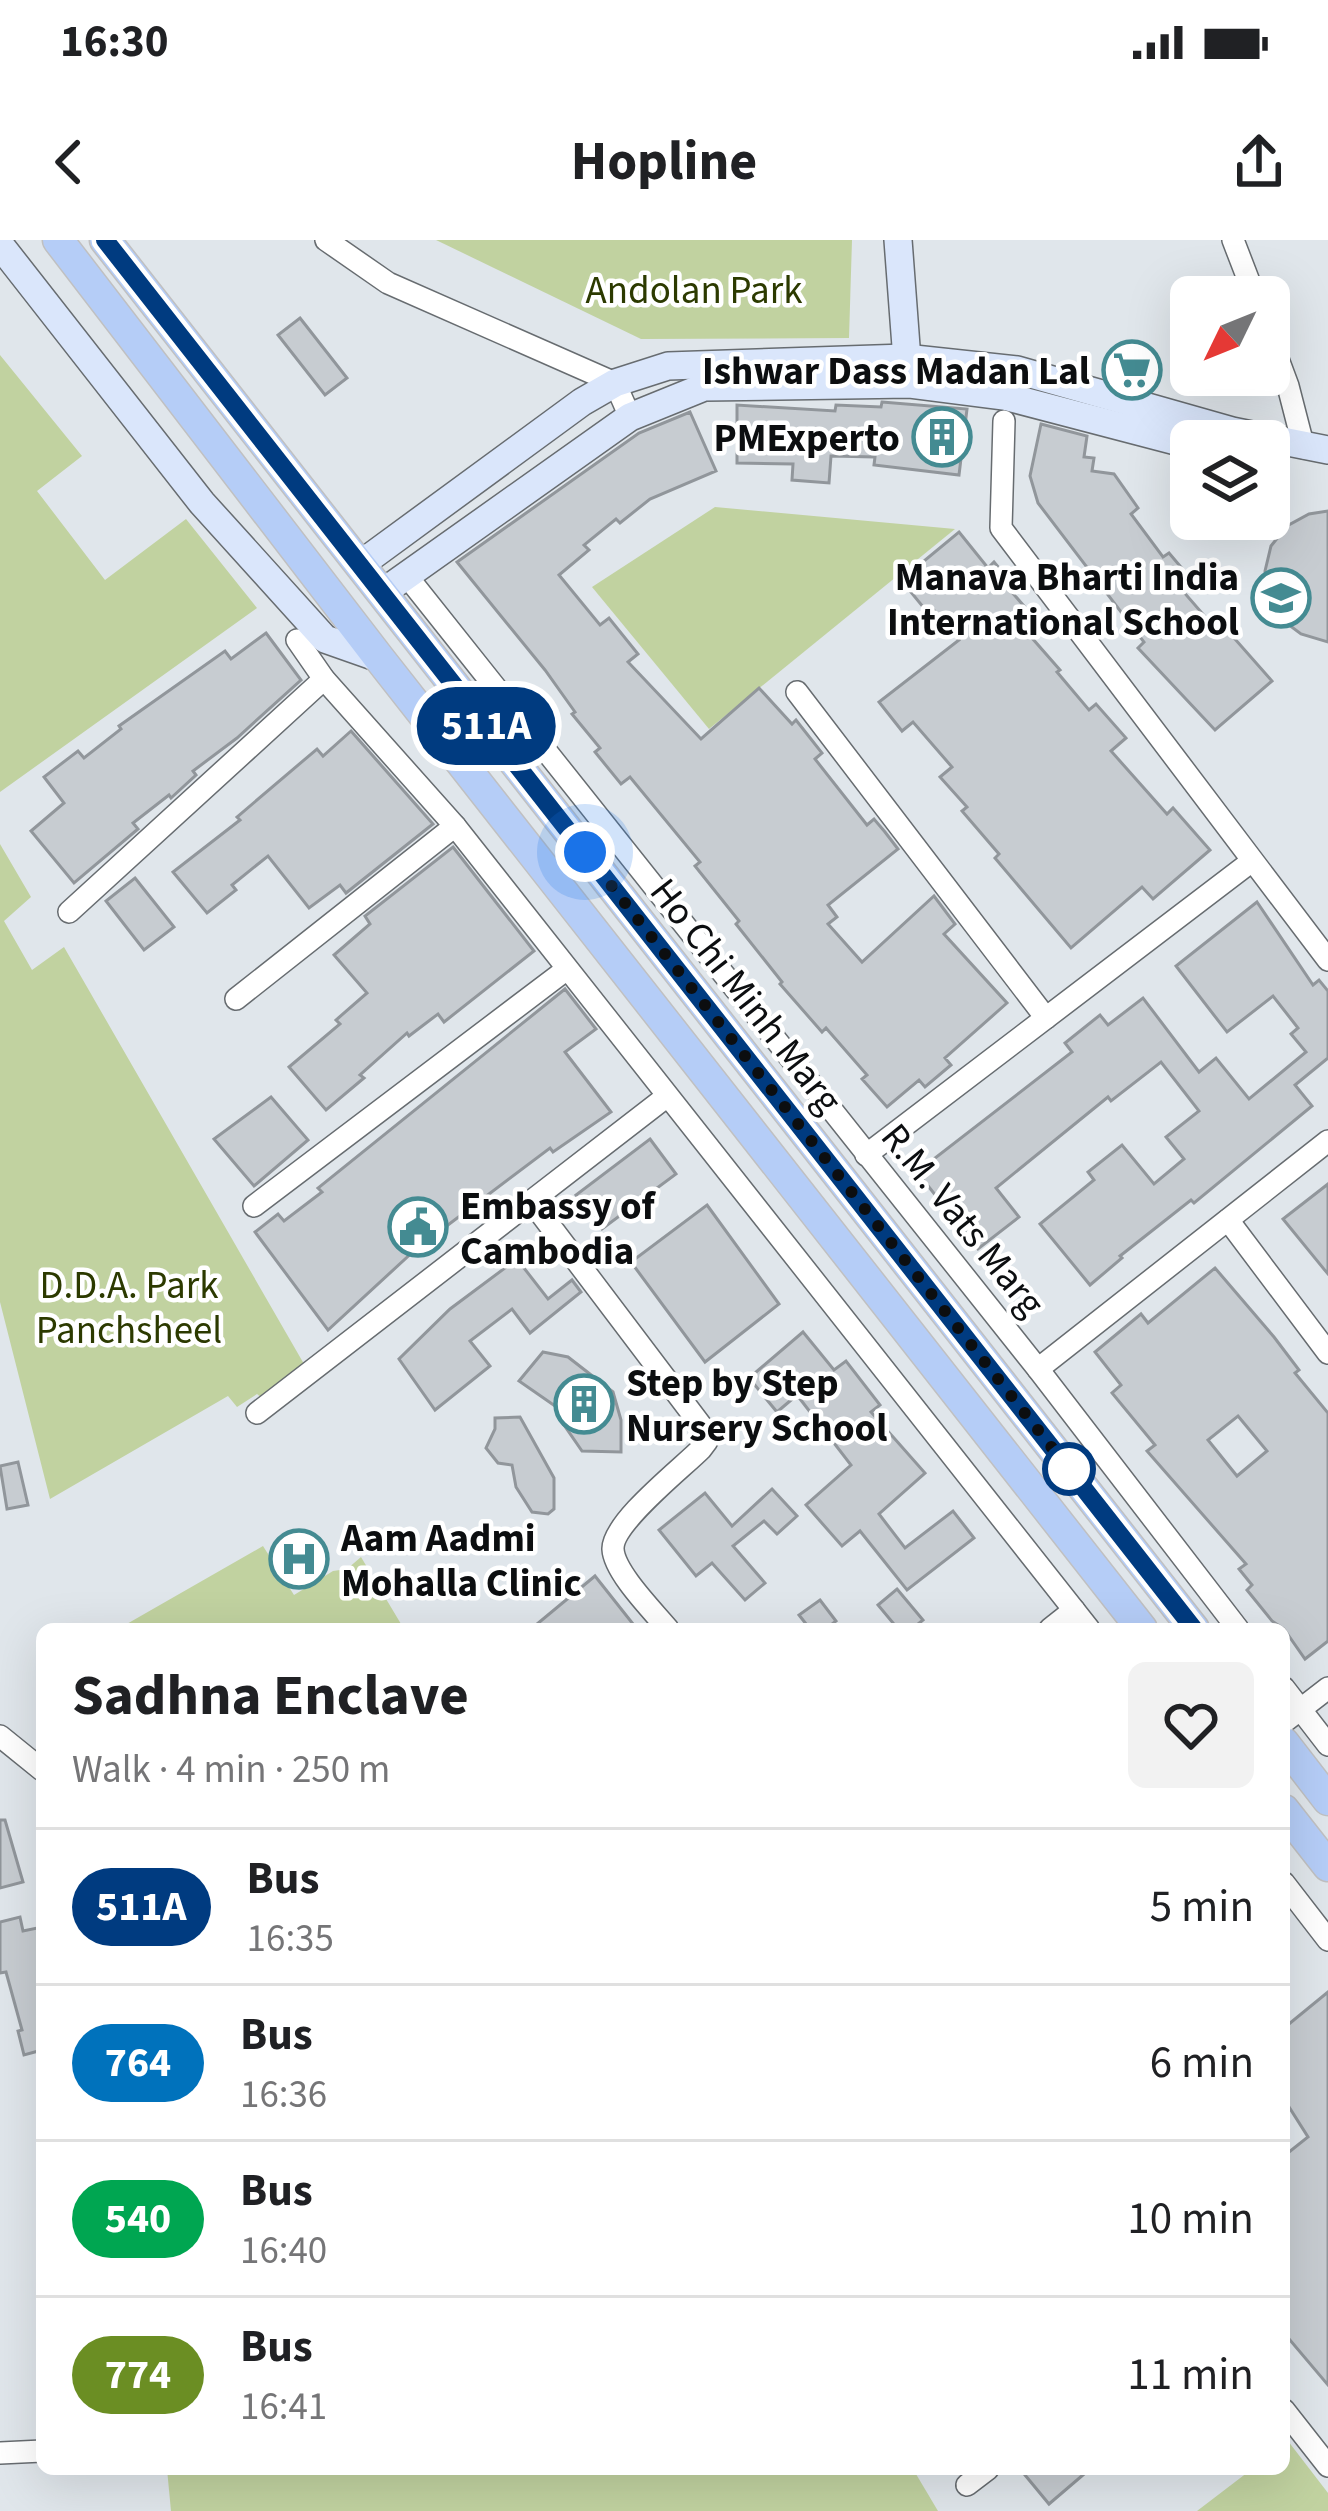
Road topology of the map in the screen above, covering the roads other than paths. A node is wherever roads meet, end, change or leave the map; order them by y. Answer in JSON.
{"nodes":[{"id":1,"x":58,"y":240,"type":"edge"},
{"id":2,"x":105,"y":240,"type":"edge"},
{"id":3,"x":326,"y":240,"type":"edge"},
{"id":4,"x":898,"y":240,"type":"edge"},
{"id":5,"x":1233,"y":240,"type":"edge"},
{"id":6,"x":0,"y":245,"type":"edge"},
{"id":7,"x":1247,"y":276,"type":"edge"},
{"id":8,"x":907,"y":371,"type":"junction"},
{"id":9,"x":615,"y":382,"type":"junction"},
{"id":10,"x":1290,"y":390,"type":"edge"},
{"id":11,"x":630,"y":417,"type":"junction"},
{"id":12,"x":1179,"y":420,"type":"edge"},
{"id":13,"x":1004,"y":421,"type":"dead end"},
{"id":14,"x":1170,"y":439,"type":"edge"},
{"id":15,"x":1316,"y":449,"type":"edge"},
{"id":16,"x":1290,"y":463,"type":"edge"},
{"id":17,"x":1328,"y":468,"type":"edge"},
{"id":18,"x":488,"y":471,"type":"junction"},
{"id":19,"x":510,"y":502,"type":"junction"},
{"id":20,"x":427,"y":517,"type":"junction"},
{"id":21,"x":446,"y":547,"type":"junction"},
{"id":22,"x":361,"y":564,"type":"junction"},
{"id":23,"x":394,"y":584,"type":"junction"},
{"id":24,"x":297,"y":640,"type":"dead end"},
{"id":25,"x":379,"y":658,"type":"junction"},
{"id":26,"x":324,"y":679,"type":"junction"},
{"id":27,"x":797,"y":692,"type":"dead end"},
{"id":28,"x":455,"y":826,"type":"junction"},
{"id":29,"x":1252,"y":861,"type":"junction"},
{"id":30,"x":69,"y":912,"type":"dead end"},
{"id":31,"x":1328,"y":960,"type":"edge"},
{"id":32,"x":567,"y":969,"type":"junction"},
{"id":33,"x":236,"y":999,"type":"dead end"},
{"id":34,"x":1046,"y":1018,"type":"junction"},
{"id":35,"x":667,"y":1097,"type":"junction"},
{"id":36,"x":1328,"y":1141,"type":"edge"},
{"id":37,"x":866,"y":1155,"type":"junction"},
{"id":38,"x":532,"y":1202,"type":"junction"},
{"id":39,"x":254,"y":1206,"type":"dead end"},
{"id":40,"x":1228,"y":1220,"type":"junction"},
{"id":41,"x":1328,"y":1353,"type":"edge"},
{"id":42,"x":1038,"y":1370,"type":"junction"},
{"id":43,"x":257,"y":1412,"type":"dead end"},
{"id":44,"x":1074,"y":1610,"type":"junction"},
{"id":45,"x":663,"y":1623,"type":"edge"},
{"id":46,"x":1058,"y":1623,"type":"edge"},
{"id":47,"x":1084,"y":1623,"type":"edge"},
{"id":48,"x":1137,"y":1623,"type":"edge"},
{"id":49,"x":1189,"y":1623,"type":"edge"},
{"id":50,"x":1233,"y":1623,"type":"edge"},
{"id":51,"x":1328,"y":1688,"type":"edge"},
{"id":52,"x":1292,"y":1716,"type":"edge"},
{"id":53,"x":0,"y":1736,"type":"edge"},
{"id":54,"x":1328,"y":1745,"type":"edge"},
{"id":55,"x":1290,"y":1751,"type":"edge"},
{"id":56,"x":36,"y":1765,"type":"edge"},
{"id":57,"x":1328,"y":1800,"type":"edge"},
{"id":58,"x":1290,"y":1818,"type":"edge"},
{"id":59,"x":1328,"y":1866,"type":"edge"},
{"id":60,"x":1290,"y":1891,"type":"edge"},
{"id":61,"x":1328,"y":1940,"type":"edge"},
{"id":62,"x":1290,"y":2418,"type":"edge"},
{"id":63,"x":36,"y":2451,"type":"edge"},
{"id":64,"x":0,"y":2453,"type":"edge"},
{"id":65,"x":1328,"y":2466,"type":"edge"},
{"id":66,"x":980,"y":2475,"type":"edge"},
{"id":67,"x":967,"y":2485,"type":"dead end"}],
"edges":[{"from":1,"to":25,"type":"main road","name":"Ho Chi Minh Marg"},
{"from":2,"to":22,"type":"main road","name":"Ho Chi Minh Marg"},
{"from":3,"to":9,"type":"street"},
{"from":4,"to":8,"type":"street"},
{"from":5,"to":7,"type":"street"},
{"from":6,"to":25,"type":"street"},
{"from":8,"to":9,"type":"street"},
{"from":8,"to":11,"type":"street"},
{"from":8,"to":12,"type":"street"},
{"from":8,"to":14,"type":"street"},
{"from":9,"to":11,"type":"street"},
{"from":9,"to":18,"type":"street"},
{"from":10,"to":15,"type":"street"},
{"from":11,"to":19,"type":"street"},
{"from":13,"to":29,"type":"street"},
{"from":16,"to":17,"type":"street"},
{"from":18,"to":19,"type":"street"},
{"from":18,"to":20,"type":"street"},
{"from":19,"to":21,"type":"street"},
{"from":20,"to":21,"type":"street"},
{"from":20,"to":22,"type":"street"},
{"from":21,"to":23,"type":"street"},
{"from":22,"to":23,"type":"main road","name":"Ho Chi Minh Marg"},
{"from":23,"to":37,"type":"street","name":"R.M. Vats Marg"},
{"from":23,"to":49,"type":"main road","name":"Ho Chi Minh Marg"},
{"from":24,"to":26,"type":"street"},
{"from":25,"to":48,"type":"main road","name":"Ho Chi Minh Marg"},
{"from":26,"to":28,"type":"street"},
{"from":26,"to":30,"type":"street"},
{"from":27,"to":34,"type":"street"},
{"from":28,"to":32,"type":"street"},
{"from":28,"to":33,"type":"street"},
{"from":29,"to":31,"type":"street"},
{"from":29,"to":34,"type":"street"},
{"from":32,"to":35,"type":"street"},
{"from":32,"to":39,"type":"street"},
{"from":34,"to":37,"type":"street"},
{"from":35,"to":38,"type":"street"},
{"from":35,"to":44,"type":"street"},
{"from":36,"to":40,"type":"street"},
{"from":37,"to":42,"type":"street","name":"R.M. Vats Marg"},
{"from":38,"to":43,"type":"street"},
{"from":38,"to":45,"type":"street"},
{"from":40,"to":41,"type":"street"},
{"from":40,"to":42,"type":"street"},
{"from":42,"to":50,"type":"street","name":"R.M. Vats Marg"},
{"from":44,"to":46,"type":"street"},
{"from":44,"to":47,"type":"street"},
{"from":51,"to":52,"type":"street"},
{"from":52,"to":54,"type":"street"},
{"from":53,"to":56,"type":"street"},
{"from":55,"to":57,"type":"main road"},
{"from":58,"to":59,"type":"main road"},
{"from":60,"to":61,"type":"street"},
{"from":62,"to":65,"type":"street"},
{"from":63,"to":64,"type":"street"},
{"from":66,"to":67,"type":"street"}]}
